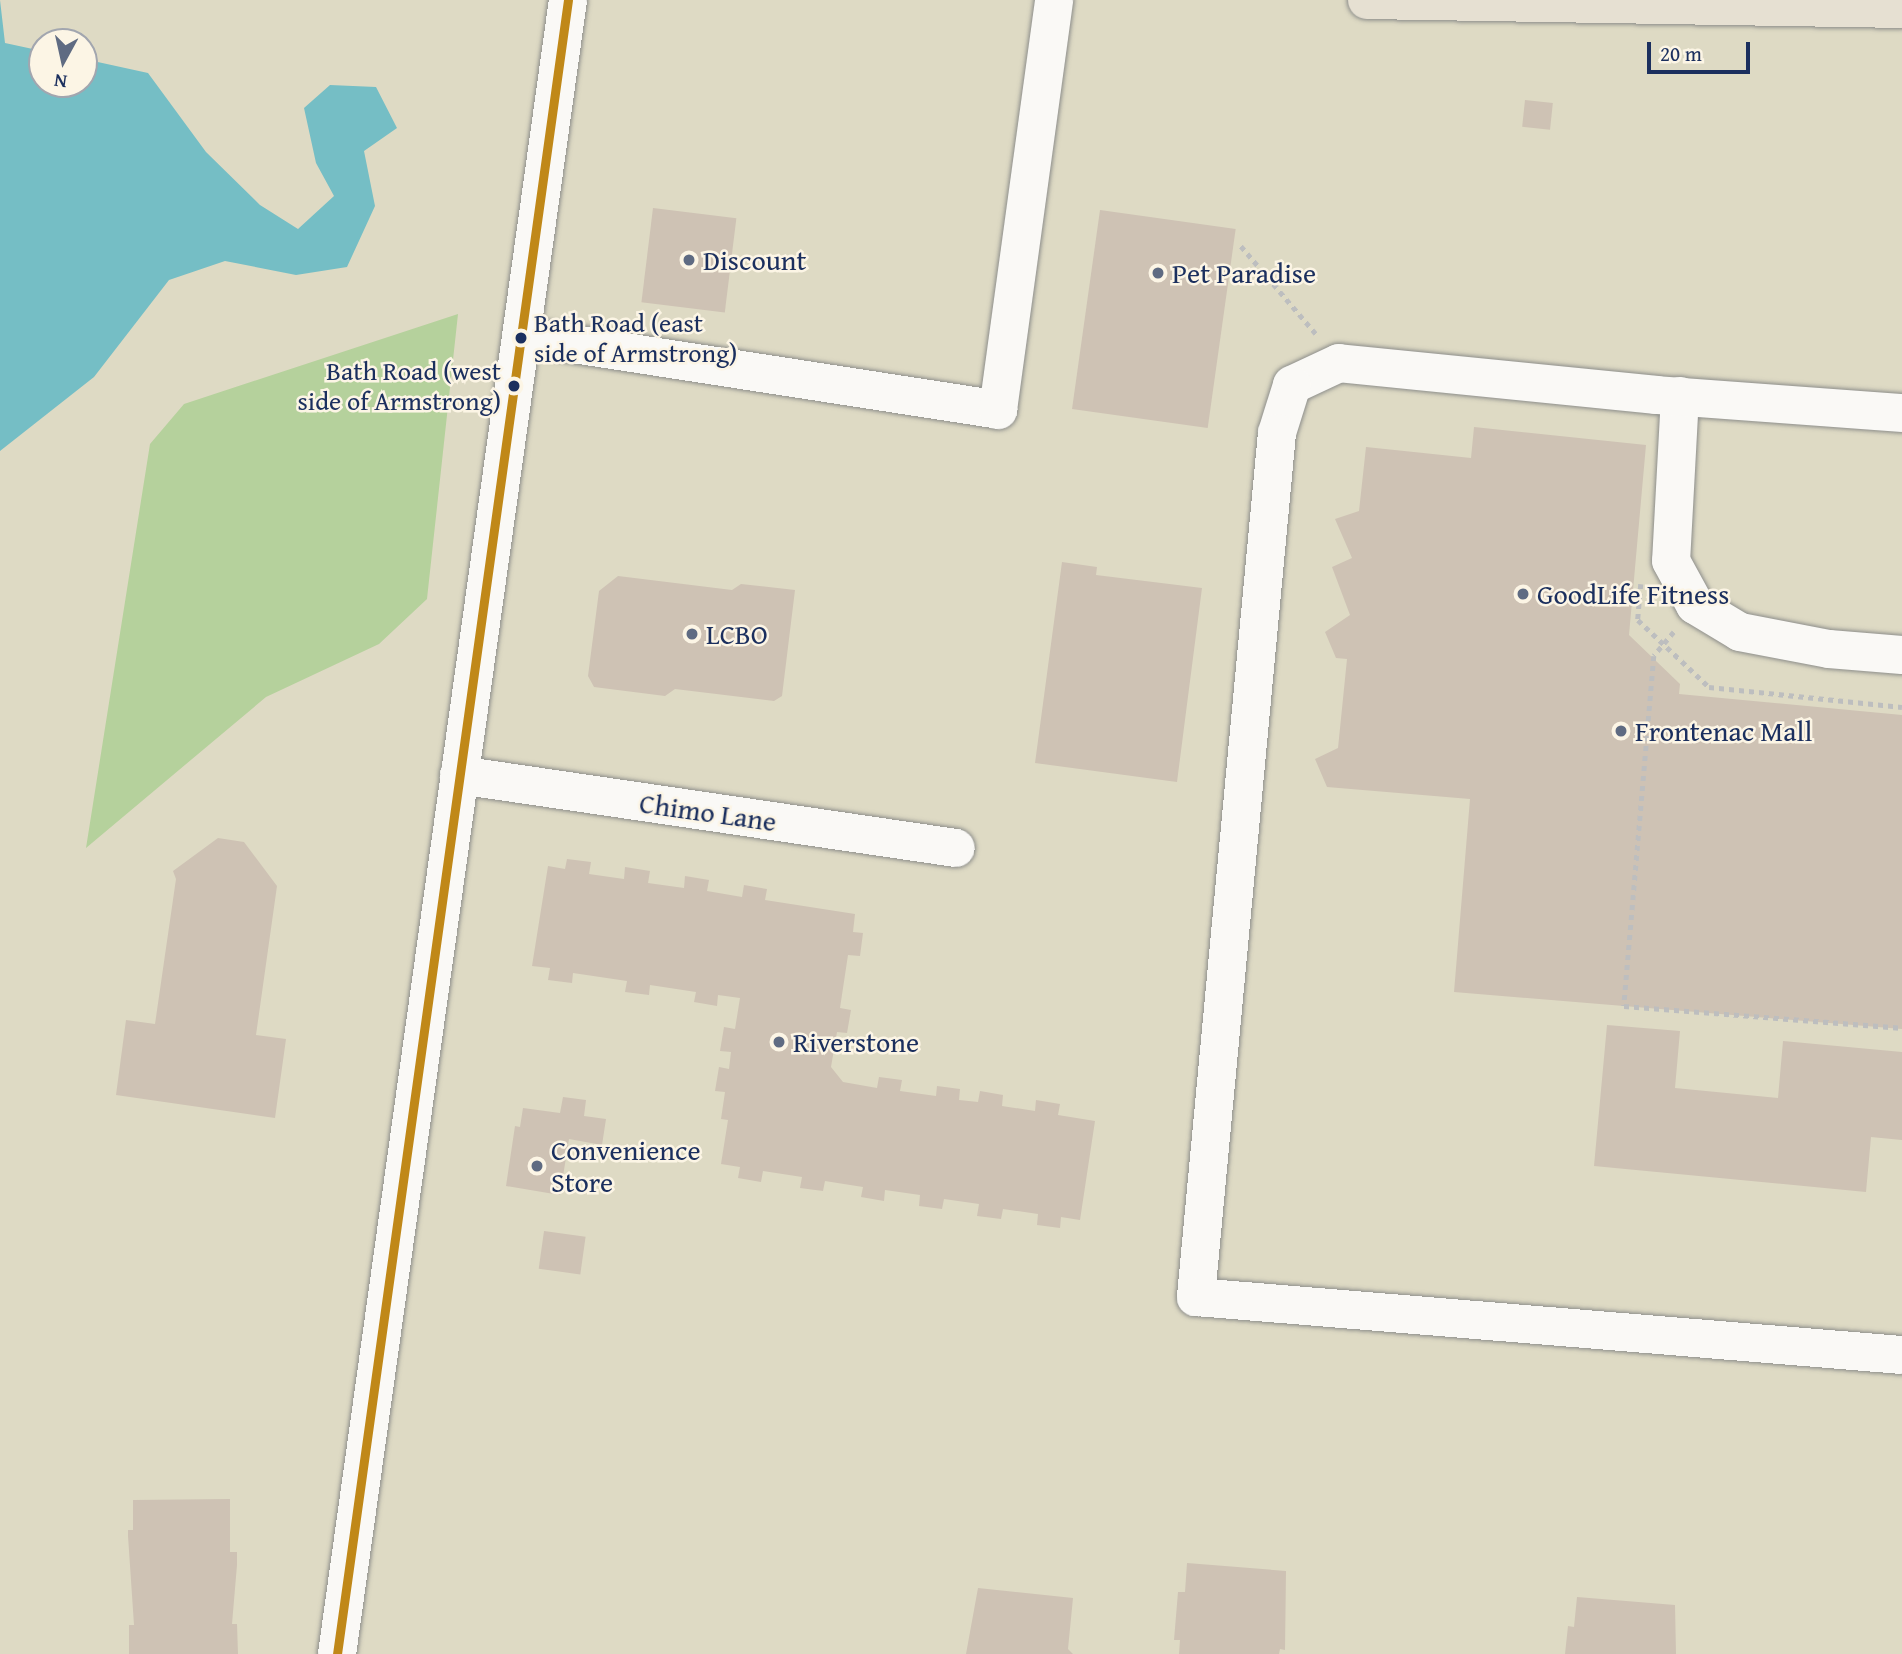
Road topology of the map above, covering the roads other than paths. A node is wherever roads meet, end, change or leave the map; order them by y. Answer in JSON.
{"nodes":[{"id":1,"x":568,"y":0,"type":"edge"},
{"id":2,"x":1054,"y":0,"type":"edge"},
{"id":3,"x":1367,"y":0,"type":"edge"},
{"id":4,"x":1902,"y":9,"type":"edge"},
{"id":5,"x":522,"y":336,"type":"junction"},
{"id":6,"x":1680,"y":396,"type":"junction"},
{"id":7,"x":1902,"y":413,"type":"edge"},
{"id":8,"x":1902,"y":655,"type":"edge"},
{"id":9,"x":459,"y":775,"type":"junction"},
{"id":10,"x":956,"y":848,"type":"dead end"},
{"id":11,"x":1902,"y":1356,"type":"edge"},
{"id":12,"x":337,"y":1654,"type":"edge"}],
"edges":[{"from":1,"to":5,"type":"street"},
{"from":2,"to":5,"type":"street"},
{"from":3,"to":4,"type":"main road"},
{"from":5,"to":9,"type":"street"},
{"from":6,"to":7,"type":"street"},
{"from":6,"to":8,"type":"street"},
{"from":6,"to":11,"type":"street"},
{"from":9,"to":10,"type":"street","name":"Chimo Lane"},
{"from":9,"to":12,"type":"street"}]}
